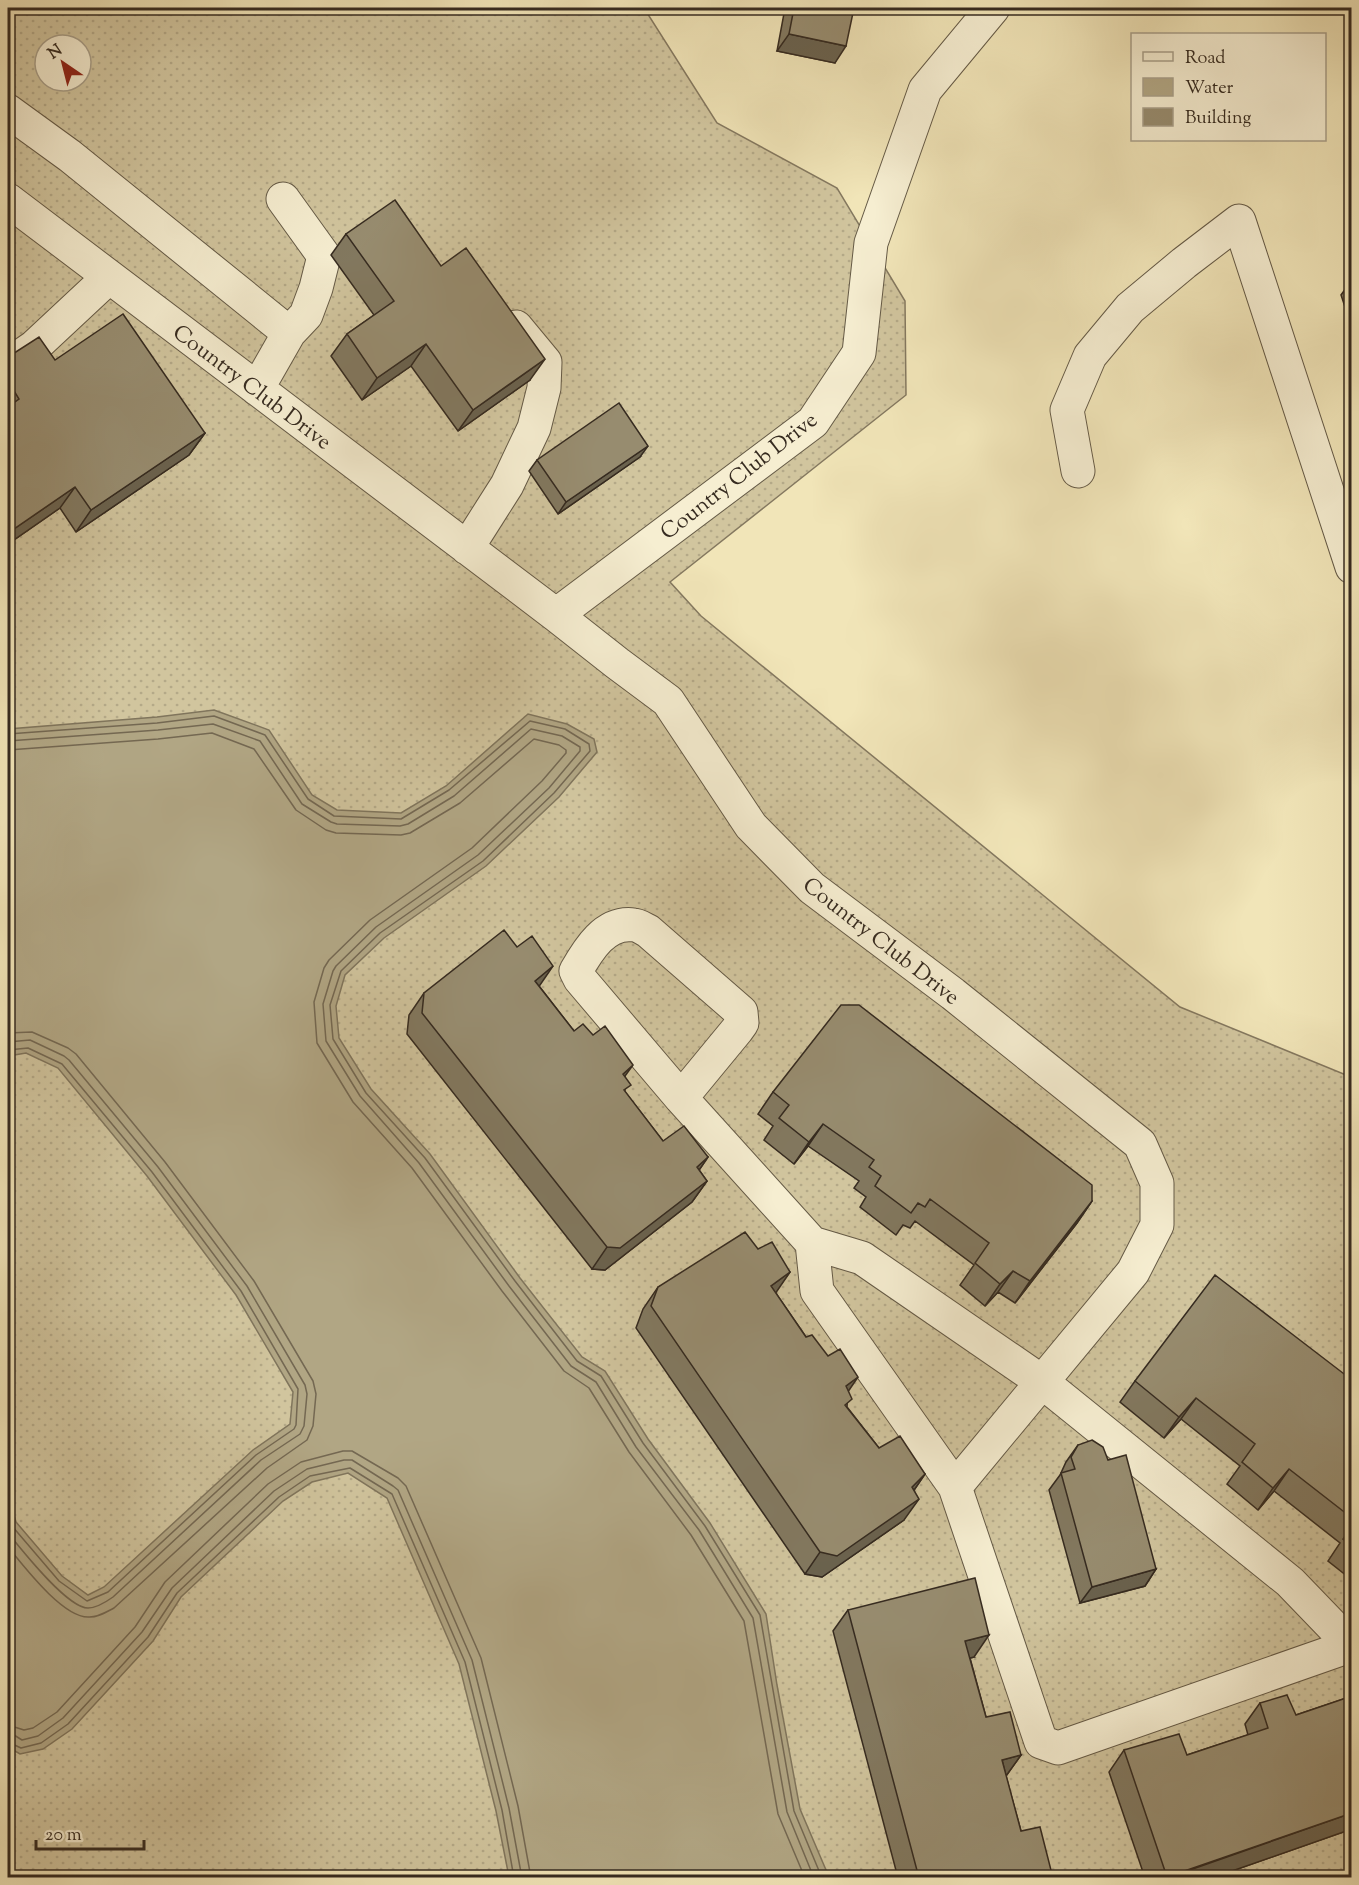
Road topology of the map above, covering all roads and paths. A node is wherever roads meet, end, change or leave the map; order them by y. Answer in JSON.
{"nodes":[{"id":1,"x":993,"y":8,"type":"edge"},
{"id":2,"x":8,"y":111,"type":"edge"},
{"id":3,"x":283,"y":199,"type":"dead end"},
{"id":4,"x":8,"y":200,"type":"edge"},
{"id":5,"x":109,"y":277,"type":"junction"},
{"id":6,"x":496,"y":302,"type":"edge"},
{"id":7,"x":289,"y":333,"type":"junction"},
{"id":8,"x":8,"y":365,"type":"edge"},
{"id":9,"x":256,"y":389,"type":"junction"},
{"id":10,"x":1078,"y":471,"type":"dead end"},
{"id":11,"x":467,"y":548,"type":"junction"},
{"id":12,"x":1352,"y":567,"type":"edge"},
{"id":13,"x":556,"y":615,"type":"junction"},
{"id":14,"x":681,"y":1098,"type":"junction"},
{"id":15,"x":812,"y":1242,"type":"junction"},
{"id":16,"x":1041,"y":1381,"type":"junction"},
{"id":17,"x":955,"y":1487,"type":"junction"}],
"edges":[{"from":1,"to":13,"type":"street","name":"Country Club Drive"},
{"from":2,"to":7,"type":"street"},
{"from":3,"to":7,"type":"street"},
{"from":4,"to":5,"type":"street","name":"Country Club Drive"},
{"from":5,"to":8,"type":"street"},
{"from":5,"to":9,"type":"street","name":"Country Club Drive"},
{"from":6,"to":11,"type":"street"},
{"from":7,"to":9,"type":"street"},
{"from":9,"to":11,"type":"street","name":"Country Club Drive"},
{"from":10,"to":12,"type":"street"},
{"from":11,"to":13,"type":"street","name":"Country Club Drive"},
{"from":13,"to":16,"type":"street","name":"Country Club Drive"},
{"from":14,"to":14,"type":"street"},
{"from":14,"to":15,"type":"street"},
{"from":15,"to":16,"type":"street"},
{"from":15,"to":17,"type":"street"},
{"from":16,"to":17,"type":"street","name":"Country Club Drive"},
{"from":16,"to":17,"type":"street"}]}
